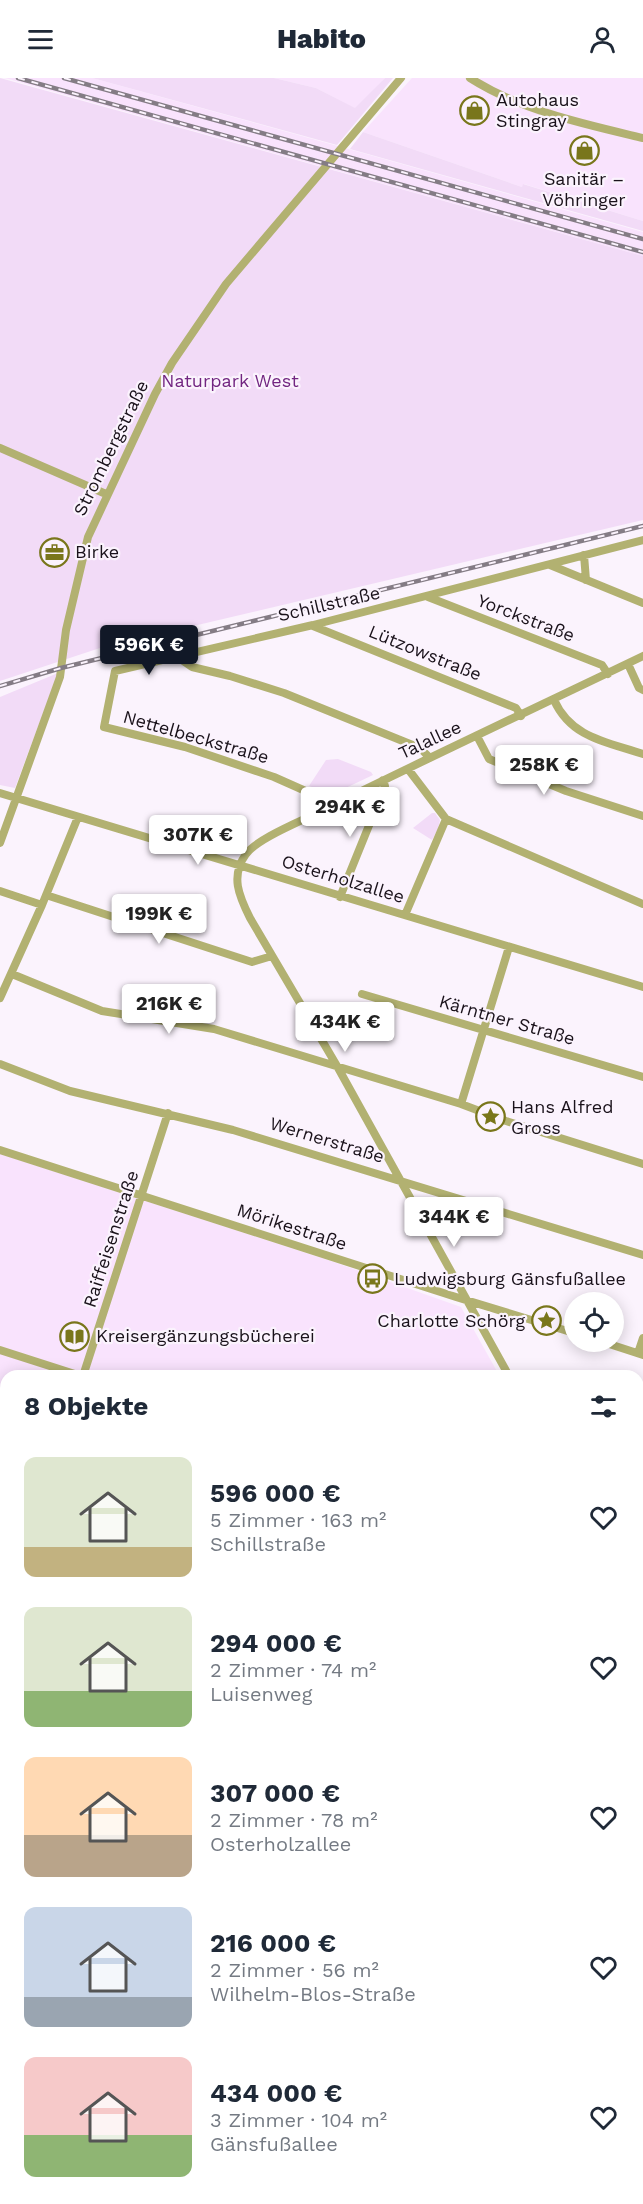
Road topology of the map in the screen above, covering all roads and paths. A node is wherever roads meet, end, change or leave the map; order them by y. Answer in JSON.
{"nodes":[{"id":1,"x":401,"y":78,"type":"edge"},
{"id":2,"x":470,"y":78,"type":"edge"},
{"id":3,"x":643,"y":138,"type":"edge"},
{"id":4,"x":0,"y":448,"type":"edge"},
{"id":5,"x":106,"y":494,"type":"junction"},
{"id":6,"x":643,"y":540,"type":"edge"},
{"id":7,"x":584,"y":555,"type":"junction"},
{"id":8,"x":550,"y":565,"type":"junction"},
{"id":9,"x":586,"y":580,"type":"junction"},
{"id":10,"x":428,"y":597,"type":"junction"},
{"id":11,"x":643,"y":603,"type":"edge"},
{"id":12,"x":313,"y":626,"type":"junction"},
{"id":13,"x":176,"y":656,"type":"junction"},
{"id":14,"x":643,"y":656,"type":"edge"},
{"id":15,"x":628,"y":664,"type":"junction"},
{"id":16,"x":115,"y":671,"type":"joint"},
{"id":17,"x":608,"y":674,"type":"junction"},
{"id":18,"x":643,"y":690,"type":"edge"},
{"id":19,"x":554,"y":700,"type":"junction"},
{"id":20,"x":521,"y":716,"type":"junction"},
{"id":21,"x":477,"y":736,"type":"junction"},
{"id":22,"x":643,"y":754,"type":"edge"},
{"id":23,"x":430,"y":758,"type":"junction"},
{"id":24,"x":408,"y":769,"type":"junction"},
{"id":25,"x":384,"y":780,"type":"junction"},
{"id":26,"x":0,"y":793,"type":"edge"},
{"id":27,"x":17,"y":798,"type":"junction"},
{"id":28,"x":325,"y":810,"type":"junction"},
{"id":29,"x":643,"y":816,"type":"edge"},
{"id":30,"x":78,"y":817,"type":"junction"},
{"id":31,"x":446,"y":819,"type":"junction"},
{"id":32,"x":0,"y":843,"type":"edge"},
{"id":33,"x":240,"y":865,"type":"junction"},
{"id":34,"x":0,"y":891,"type":"edge"},
{"id":35,"x":46,"y":895,"type":"junction"},
{"id":36,"x":340,"y":897,"type":"junction"},
{"id":37,"x":643,"y":904,"type":"edge"},
{"id":38,"x":42,"y":905,"type":"junction"},
{"id":39,"x":405,"y":915,"type":"junction"},
{"id":40,"x":509,"y":947,"type":"junction"},
{"id":41,"x":272,"y":956,"type":"junction"},
{"id":42,"x":12,"y":974,"type":"junction"},
{"id":43,"x":643,"y":987,"type":"edge"},
{"id":44,"x":362,"y":994,"type":"dead end"},
{"id":45,"x":0,"y":998,"type":"edge"},
{"id":46,"x":483,"y":1031,"type":"junction"},
{"id":47,"x":0,"y":1064,"type":"edge"},
{"id":48,"x":337,"y":1066,"type":"junction"},
{"id":49,"x":643,"y":1077,"type":"edge"},
{"id":50,"x":461,"y":1104,"type":"junction"},
{"id":51,"x":168,"y":1113,"type":"junction"},
{"id":52,"x":0,"y":1150,"type":"edge"},
{"id":53,"x":643,"y":1164,"type":"edge"},
{"id":54,"x":401,"y":1179,"type":"junction"},
{"id":55,"x":143,"y":1195,"type":"junction"},
{"id":56,"x":643,"y":1255,"type":"edge"},
{"id":57,"x":467,"y":1301,"type":"junction"},
{"id":58,"x":564,"y":1330,"type":"edge"},
{"id":59,"x":643,"y":1338,"type":"edge"},
{"id":60,"x":624,"y":1349,"type":"edge"},
{"id":61,"x":2,"y":1350,"type":"edge"},
{"id":62,"x":641,"y":1354,"type":"edge"},
{"id":63,"x":0,"y":1360,"type":"edge"},
{"id":64,"x":64,"y":1370,"type":"edge"},
{"id":65,"x":84,"y":1370,"type":"edge"},
{"id":66,"x":506,"y":1370,"type":"edge"}],
"edges":[{"from":1,"to":5,"type":"street","name":"Strombergstraße"},
{"from":2,"to":3,"type":"street"},
{"from":4,"to":5,"type":"street"},
{"from":5,"to":27,"type":"street","name":"Strombergstraße"},
{"from":6,"to":7,"type":"street","name":"Schillstraße"},
{"from":7,"to":8,"type":"street","name":"Schillstraße"},
{"from":7,"to":9,"type":"street"},
{"from":8,"to":9,"type":"street"},
{"from":8,"to":10,"type":"street","name":"Schillstraße"},
{"from":9,"to":11,"type":"street"},
{"from":10,"to":12,"type":"street","name":"Schillstraße"},
{"from":10,"to":17,"type":"street","name":"Yorckstraße"},
{"from":12,"to":13,"type":"street","name":"Schillstraße"},
{"from":12,"to":20,"type":"street","name":"Lützowstraße"},
{"from":13,"to":16,"type":"street","name":"Schillstraße"},
{"from":13,"to":23,"type":"street"},
{"from":14,"to":15,"type":"street","name":"Talallee"},
{"from":15,"to":17,"type":"street","name":"Talallee"},
{"from":15,"to":18,"type":"street"},
{"from":16,"to":28,"type":"street","name":"Nettelbeckstraße"},
{"from":17,"to":19,"type":"street","name":"Talallee"},
{"from":19,"to":20,"type":"street","name":"Talallee"},
{"from":19,"to":22,"type":"street"},
{"from":20,"to":21,"type":"street","name":"Talallee"},
{"from":21,"to":23,"type":"street","name":"Talallee"},
{"from":21,"to":29,"type":"street"},
{"from":23,"to":24,"type":"street","name":"Talallee"},
{"from":24,"to":25,"type":"street","name":"Talallee"},
{"from":24,"to":31,"type":"street"},
{"from":25,"to":28,"type":"street","name":"Talallee"},
{"from":25,"to":36,"type":"street"},
{"from":26,"to":27,"type":"street","name":"Osterholzallee"},
{"from":27,"to":30,"type":"street","name":"Osterholzallee"},
{"from":27,"to":32,"type":"street","name":"Strombergstraße"},
{"from":28,"to":33,"type":"street","name":"Talallee"},
{"from":30,"to":33,"type":"street","name":"Osterholzallee"},
{"from":30,"to":35,"type":"street"},
{"from":31,"to":37,"type":"street"},
{"from":31,"to":39,"type":"street"},
{"from":33,"to":36,"type":"street","name":"Osterholzallee"},
{"from":33,"to":41,"type":"street"},
{"from":34,"to":38,"type":"street"},
{"from":35,"to":38,"type":"street"},
{"from":35,"to":41,"type":"street"},
{"from":36,"to":39,"type":"street","name":"Osterholzallee"},
{"from":38,"to":42,"type":"street"},
{"from":39,"to":40,"type":"street","name":"Osterholzallee"},
{"from":40,"to":43,"type":"street","name":"Osterholzallee"},
{"from":40,"to":46,"type":"street"},
{"from":41,"to":48,"type":"street"},
{"from":42,"to":45,"type":"street"},
{"from":42,"to":48,"type":"street"},
{"from":44,"to":46,"type":"street","name":"Kärntner Straße"},
{"from":46,"to":49,"type":"street","name":"Kärntner Straße"},
{"from":46,"to":50,"type":"street"},
{"from":47,"to":51,"type":"street","name":"Wernerstraße"},
{"from":48,"to":50,"type":"street"},
{"from":48,"to":54,"type":"street"},
{"from":50,"to":53,"type":"street"},
{"from":51,"to":54,"type":"street","name":"Wernerstraße"},
{"from":51,"to":55,"type":"street","name":"Raiffeisenstraße"},
{"from":52,"to":55,"type":"street","name":"Mörikestraße"},
{"from":54,"to":56,"type":"street","name":"Wernerstraße"},
{"from":54,"to":57,"type":"street"},
{"from":55,"to":57,"type":"street","name":"Mörikestraße"},
{"from":55,"to":65,"type":"street","name":"Raiffeisenstraße"},
{"from":57,"to":58,"type":"street","name":"Mörikestraße"},
{"from":57,"to":66,"type":"street"},
{"from":59,"to":62,"type":"street"},
{"from":60,"to":62,"type":"street"},
{"from":61,"to":63,"type":"street"},
{"from":61,"to":64,"type":"street"}]}
